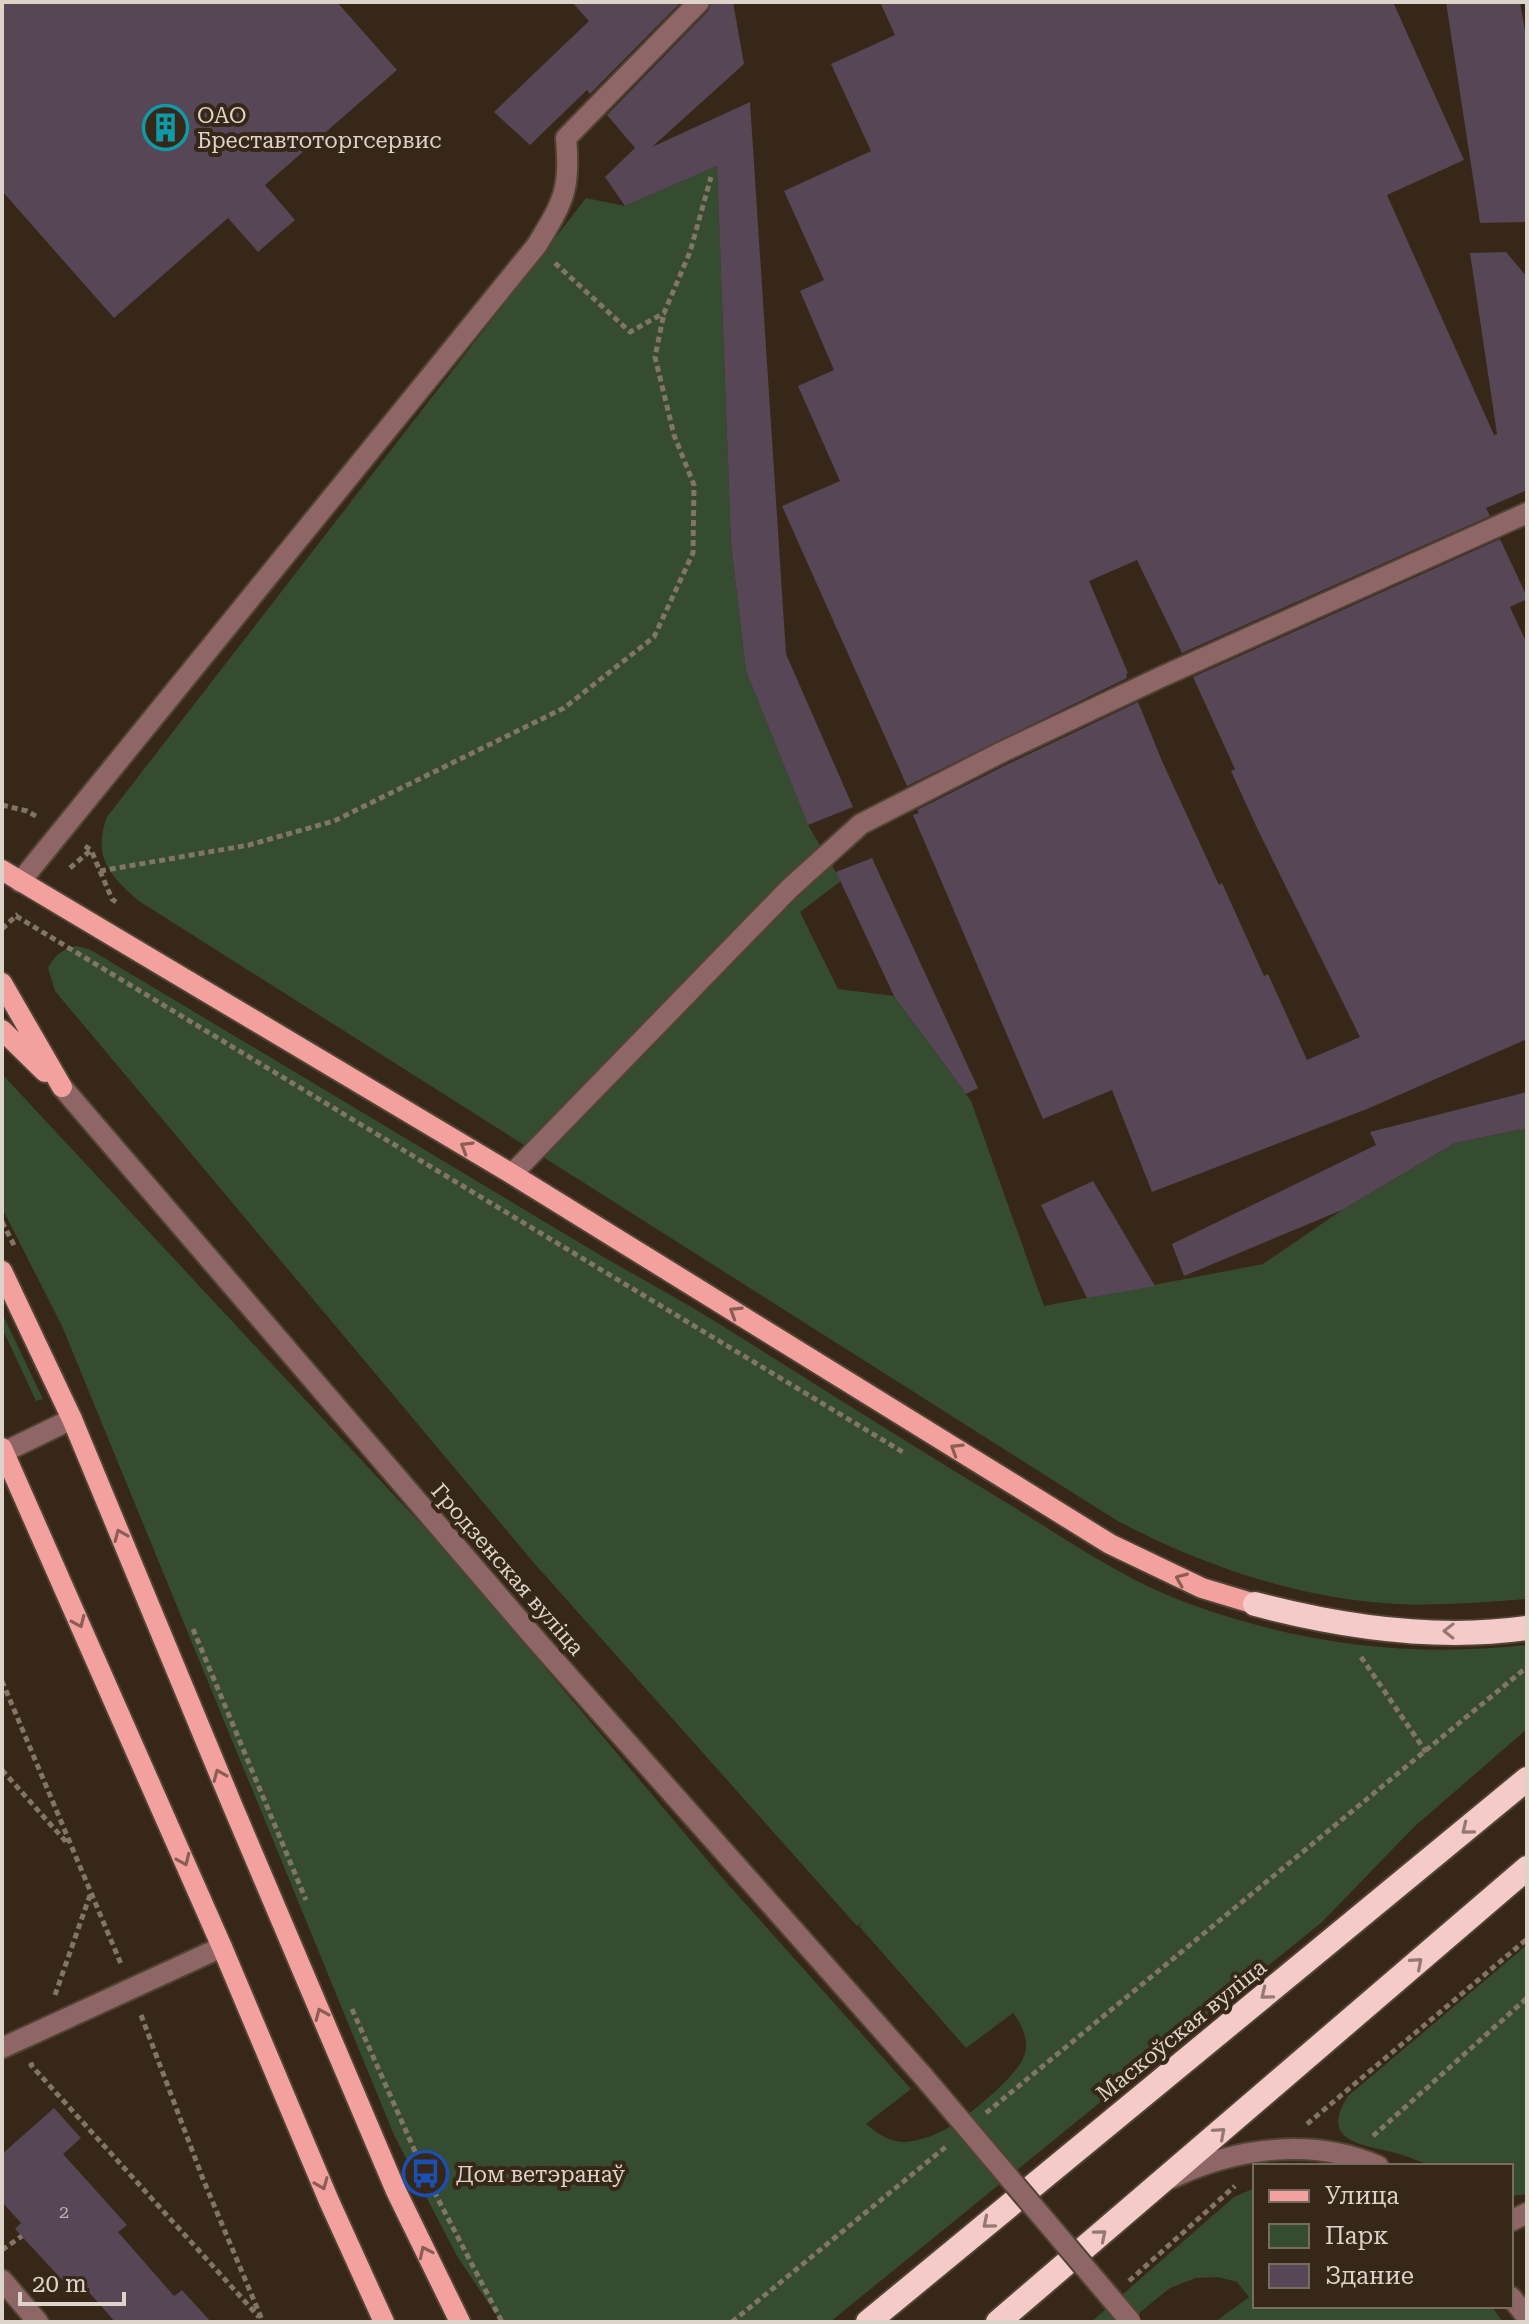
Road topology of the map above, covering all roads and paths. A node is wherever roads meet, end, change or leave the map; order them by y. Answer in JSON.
{"nodes":[{"id":1,"x":699,"y":2,"type":"edge"},
{"id":2,"x":711,"y":177,"type":"dead end"},
{"id":3,"x":537,"y":245,"type":"junction"},
{"id":4,"x":664,"y":313,"type":"junction"},
{"id":5,"x":1527,"y":513,"type":"edge"},
{"id":6,"x":2,"y":870,"type":"edge"},
{"id":7,"x":100,"y":871,"type":"dead end"},
{"id":8,"x":20,"y":882,"type":"junction"},
{"id":9,"x":16,"y":916,"type":"dead end"},
{"id":10,"x":2,"y":929,"type":"edge"},
{"id":11,"x":2,"y":983,"type":"edge"},
{"id":12,"x":2,"y":1030,"type":"edge"},
{"id":13,"x":62,"y":1087,"type":"junction"},
{"id":14,"x":512,"y":1174,"type":"junction"},
{"id":15,"x":2,"y":1271,"type":"edge"},
{"id":16,"x":72,"y":1419,"type":"junction"},
{"id":17,"x":3,"y":1451,"type":"edge"},
{"id":18,"x":1255,"y":1604,"type":"joint"},
{"id":19,"x":1527,"y":1628,"type":"edge"},
{"id":20,"x":1361,"y":1657,"type":"dead end"},
{"id":21,"x":1527,"y":1667,"type":"edge"},
{"id":22,"x":1426,"y":1752,"type":"junction"},
{"id":23,"x":2,"y":1770,"type":"edge"},
{"id":24,"x":1527,"y":1779,"type":"edge"},
{"id":25,"x":72,"y":1849,"type":"dead end"},
{"id":26,"x":1527,"y":1868,"type":"edge"},
{"id":27,"x":91,"y":1894,"type":"dead end"},
{"id":28,"x":1527,"y":1939,"type":"edge"},
{"id":29,"x":222,"y":1947,"type":"junction"},
{"id":30,"x":1527,"y":1998,"type":"edge"},
{"id":31,"x":52,"y":2003,"type":"dead end"},
{"id":32,"x":352,"y":2007,"type":"dead end"},
{"id":33,"x":142,"y":2018,"type":"dead end"},
{"id":34,"x":128,"y":2024,"type":"dead end"},
{"id":35,"x":2,"y":2048,"type":"edge"},
{"id":36,"x":45,"y":2060,"type":"dead end"},
{"id":37,"x":976,"y":2122,"type":"dead end"},
{"id":38,"x":951,"y":2142,"type":"dead end"},
{"id":39,"x":1278,"y":2148,"type":"junction"},
{"id":40,"x":1355,"y":2157,"type":"junction"},
{"id":41,"x":1373,"y":2164,"type":"edge"},
{"id":42,"x":1244,"y":2179,"type":"dead end"},
{"id":43,"x":1161,"y":2184,"type":"junction"},
{"id":44,"x":22,"y":2236,"type":"dead end"},
{"id":45,"x":2,"y":2250,"type":"edge"},
{"id":46,"x":2,"y":2280,"type":"edge"},
{"id":47,"x":1118,"y":2291,"type":"dead end"},
{"id":48,"x":1513,"y":2300,"type":"edge"},
{"id":49,"x":1527,"y":2317,"type":"edge"},
{"id":50,"x":263,"y":2321,"type":"edge"},
{"id":51,"x":38,"y":2322,"type":"edge"},
{"id":52,"x":384,"y":2322,"type":"edge"},
{"id":53,"x":460,"y":2322,"type":"edge"},
{"id":54,"x":502,"y":2322,"type":"edge"},
{"id":55,"x":732,"y":2322,"type":"edge"},
{"id":56,"x":868,"y":2322,"type":"edge"},
{"id":57,"x":998,"y":2322,"type":"edge"},
{"id":58,"x":1131,"y":2322,"type":"edge"}],
"edges":[{"from":1,"to":3,"type":"street"},
{"from":2,"to":4,"type":"path"},
{"from":3,"to":4,"type":"path"},
{"from":3,"to":8,"type":"street"},
{"from":4,"to":7,"type":"path"},
{"from":5,"to":14,"type":"street"},
{"from":6,"to":8,"type":"main road"},
{"from":14,"to":8,"type":"main road","one_way":true},
{"from":9,"to":10,"type":"path"},
{"from":11,"to":13,"type":"main road","name":"Гродзенская вуліца"},
{"from":12,"to":13,"type":"main road","name":"Гродзенская вуліца"},
{"from":13,"to":58,"type":"street","name":"Гродзенская вуліца","bridge":true},
{"from":18,"to":14,"type":"main road","one_way":true},
{"from":15,"to":16,"type":"main road"},
{"from":16,"to":17,"type":"street"},
{"from":53,"to":16,"type":"main road","one_way":true},
{"from":17,"to":29,"type":"main road","one_way":true},
{"from":19,"to":18,"type":"highway","one_way":true},
{"from":20,"to":22,"type":"path"},
{"from":21,"to":22,"type":"path"},
{"from":22,"to":37,"type":"path"},
{"from":23,"to":25,"type":"path"},
{"from":24,"to":56,"type":"highway","name":"Маскоўская вуліца","one_way":true},
{"from":43,"to":26,"type":"highway","one_way":true},
{"from":27,"to":31,"type":"path"},
{"from":28,"to":39,"type":"path"},
{"from":29,"to":35,"type":"street"},
{"from":29,"to":52,"type":"main road","one_way":true},
{"from":30,"to":40,"type":"path"},
{"from":32,"to":54,"type":"path"},
{"from":33,"to":34,"type":"path"},
{"from":36,"to":50,"type":"path"},
{"from":38,"to":55,"type":"path"},
{"from":39,"to":40,"type":"street"},
{"from":39,"to":43,"type":"street"},
{"from":40,"to":41,"type":"street"},
{"from":42,"to":47,"type":"path"},
{"from":57,"to":43,"type":"highway","one_way":true},
{"from":44,"to":45,"type":"path"},
{"from":46,"to":51,"type":"street"},
{"from":48,"to":49,"type":"street"}]}
